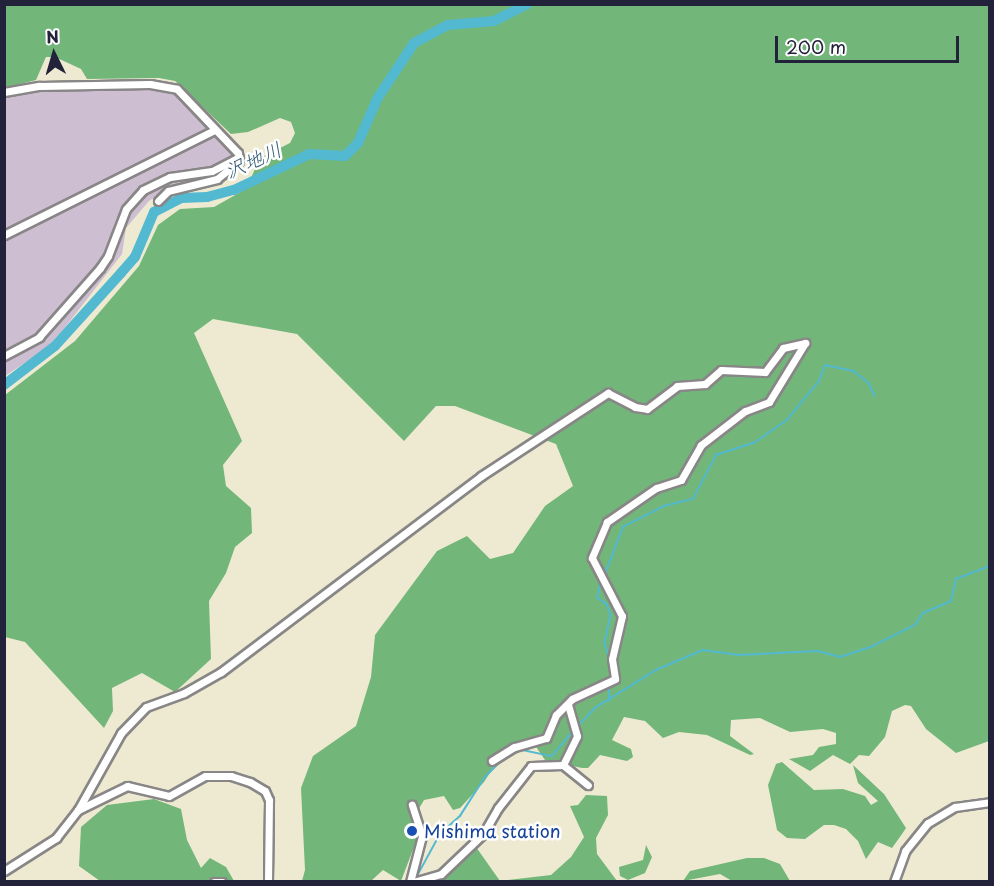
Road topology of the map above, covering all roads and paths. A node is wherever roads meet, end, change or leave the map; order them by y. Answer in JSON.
{"nodes":[{"id":1,"x":4,"y":92,"type":"edge"},
{"id":2,"x":215,"y":130,"type":"junction"},
{"id":3,"x":239,"y":157,"type":"junction"},
{"id":4,"x":158,"y":201,"type":"dead end"},
{"id":5,"x":4,"y":235,"type":"edge"},
{"id":6,"x":4,"y":356,"type":"edge"},
{"id":7,"x":568,"y":704,"type":"junction"},
{"id":8,"x":492,"y":761,"type":"dead end"},
{"id":9,"x":562,"y":765,"type":"junction"},
{"id":10,"x":588,"y":785,"type":"dead end"},
{"id":11,"x":990,"y":802,"type":"edge"},
{"id":12,"x":412,"y":805,"type":"dead end"},
{"id":13,"x":78,"y":810,"type":"junction"},
{"id":14,"x":4,"y":871,"type":"edge"},
{"id":15,"x":214,"y":882,"type":"edge"},
{"id":16,"x":222,"y":882,"type":"edge"},
{"id":17,"x":268,"y":882,"type":"edge"},
{"id":18,"x":412,"y":882,"type":"edge"},
{"id":19,"x":894,"y":882,"type":"edge"}],
"edges":[{"from":1,"to":2,"type":"street"},
{"from":2,"to":3,"type":"street"},
{"from":2,"to":5,"type":"street"},
{"from":3,"to":4,"type":"street"},
{"from":3,"to":6,"type":"street"},
{"from":7,"to":8,"type":"street"},
{"from":7,"to":9,"type":"street"},
{"from":7,"to":13,"type":"street"},
{"from":9,"to":10,"type":"street"},
{"from":9,"to":18,"type":"street"},
{"from":11,"to":19,"type":"street"},
{"from":12,"to":18,"type":"street"},
{"from":13,"to":14,"type":"street"},
{"from":13,"to":17,"type":"street"},
{"from":15,"to":16,"type":"street"}]}
